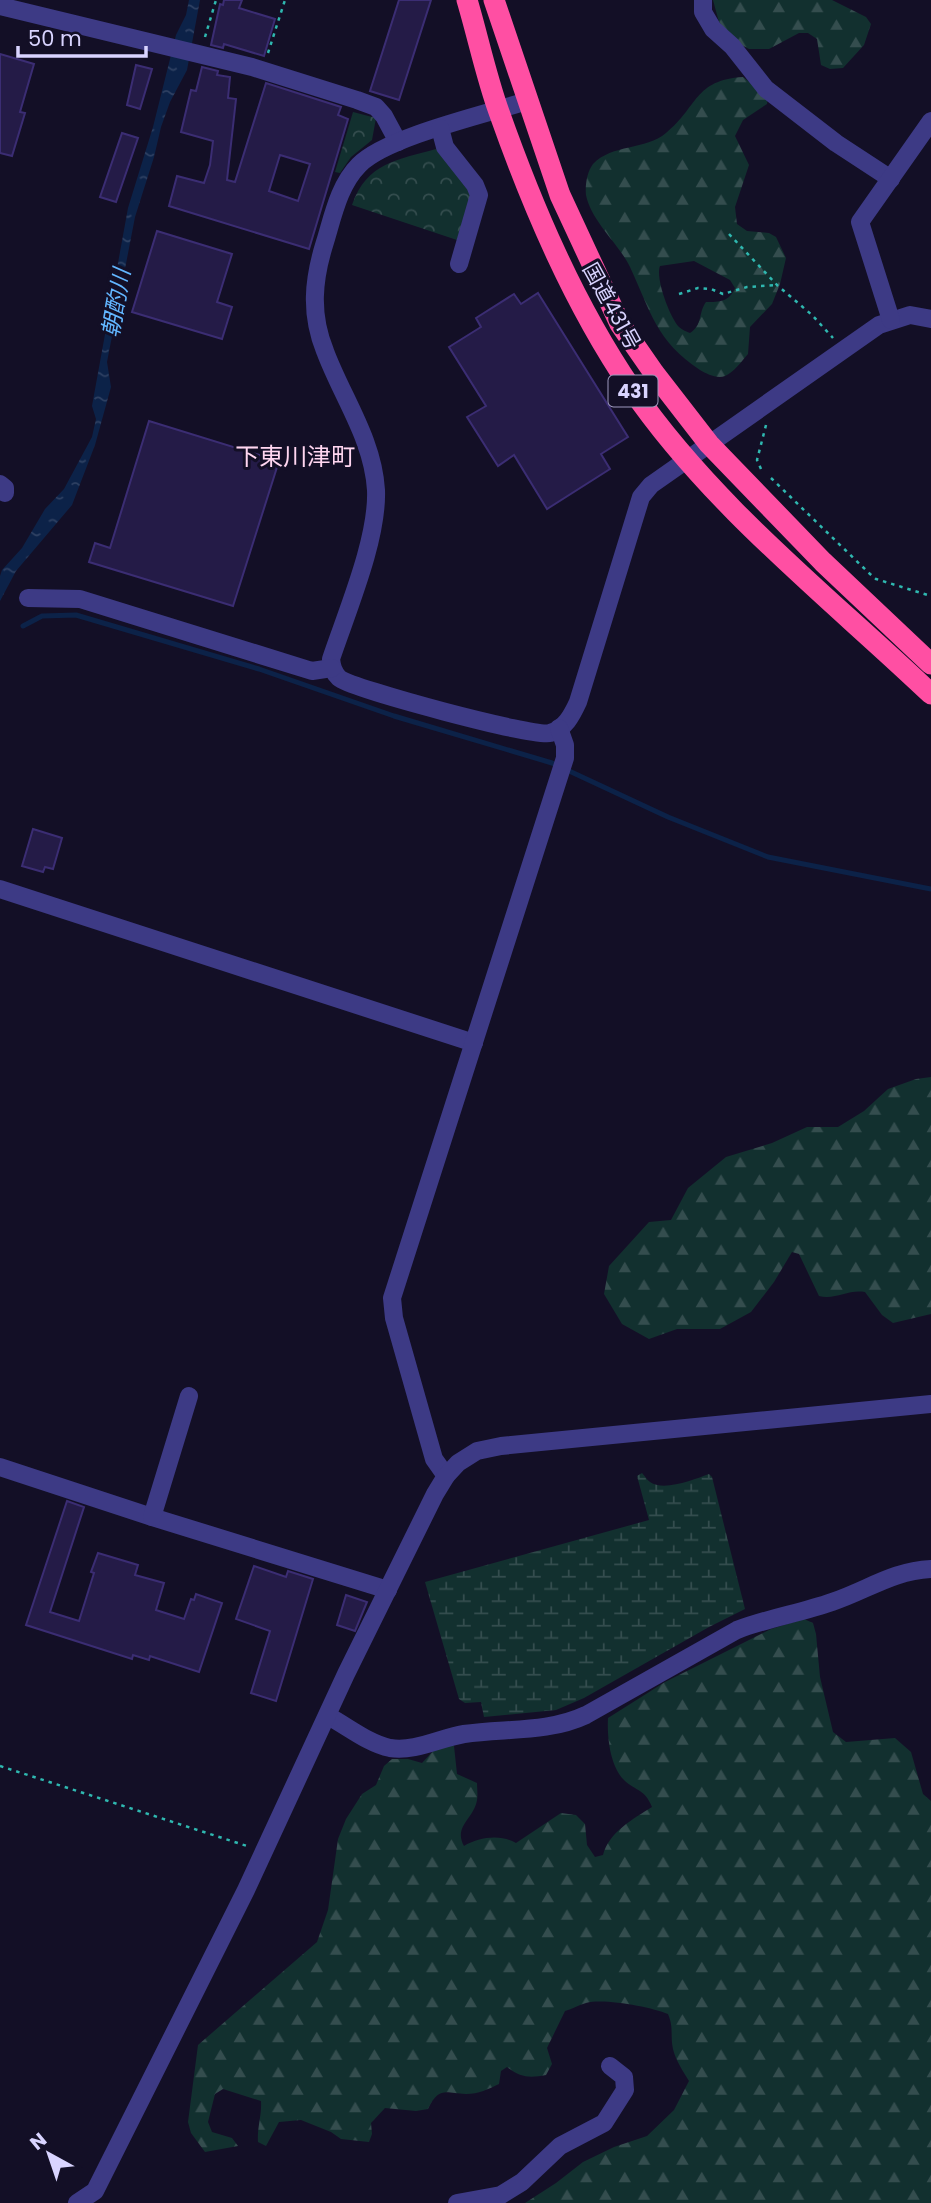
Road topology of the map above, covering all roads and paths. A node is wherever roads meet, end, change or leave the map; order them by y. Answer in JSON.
{"nodes":[{"id":1,"x":216,"y":0,"type":"edge"},
{"id":2,"x":285,"y":0,"type":"edge"},
{"id":3,"x":467,"y":0,"type":"edge"},
{"id":4,"x":494,"y":0,"type":"edge"},
{"id":5,"x":703,"y":0,"type":"edge"},
{"id":6,"x":0,"y":6,"type":"edge"},
{"id":7,"x":24,"y":6,"type":"edge"},
{"id":8,"x":200,"y":49,"type":"junction"},
{"id":9,"x":262,"y":70,"type":"junction"},
{"id":10,"x":527,"y":101,"type":"junction"},
{"id":11,"x":498,"y":110,"type":"junction"},
{"id":12,"x":931,"y":121,"type":"edge"},
{"id":13,"x":440,"y":128,"type":"junction"},
{"id":14,"x":398,"y":142,"type":"junction"},
{"id":15,"x":891,"y":178,"type":"junction"},
{"id":16,"x":729,"y":234,"type":"dead end"},
{"id":17,"x":459,"y":264,"type":"dead end"},
{"id":18,"x":777,"y":285,"type":"junction"},
{"id":19,"x":679,"y":294,"type":"dead end"},
{"id":20,"x":931,"y":319,"type":"edge"},
{"id":21,"x":891,"y":320,"type":"junction"},
{"id":22,"x":842,"y":349,"type":"junction"},
{"id":23,"x":767,"y":403,"type":"junction"},
{"id":24,"x":709,"y":444,"type":"junction"},
{"id":25,"x":689,"y":459,"type":"junction"},
{"id":26,"x":761,"y":469,"type":"dead end"},
{"id":27,"x":771,"y":478,"type":"dead end"},
{"id":28,"x":931,"y":596,"type":"edge"},
{"id":29,"x":28,"y":598,"type":"dead end"},
{"id":30,"x":931,"y":664,"type":"edge"},
{"id":31,"x":332,"y":668,"type":"junction"},
{"id":32,"x":931,"y":694,"type":"edge"},
{"id":33,"x":559,"y":728,"type":"junction"},
{"id":34,"x":0,"y":889,"type":"edge"},
{"id":35,"x":474,"y":1043,"type":"junction"},
{"id":36,"x":189,"y":1396,"type":"dead end"},
{"id":37,"x":931,"y":1404,"type":"edge"},
{"id":38,"x":0,"y":1467,"type":"edge"},
{"id":39,"x":446,"y":1476,"type":"junction"},
{"id":40,"x":152,"y":1517,"type":"junction"},
{"id":41,"x":931,"y":1569,"type":"edge"},
{"id":42,"x":388,"y":1590,"type":"junction"},
{"id":43,"x":328,"y":1716,"type":"junction"},
{"id":44,"x":0,"y":1766,"type":"edge"},
{"id":45,"x":264,"y":1851,"type":"junction"},
{"id":46,"x":610,"y":2066,"type":"dead end"},
{"id":47,"x":101,"y":2197,"type":"edge"},
{"id":48,"x":77,"y":2203,"type":"edge"},
{"id":49,"x":457,"y":2203,"type":"edge"}],
"edges":[{"from":1,"to":8,"type":"path"},
{"from":2,"to":9,"type":"path"},
{"from":3,"to":11,"type":"highway","name":"国道431号","number":"431"},
{"from":4,"to":10,"type":"highway","name":"国道431号","number":"431"},
{"from":5,"to":15,"type":"street"},
{"from":6,"to":7,"type":"street"},
{"from":7,"to":8,"type":"street"},
{"from":8,"to":9,"type":"street"},
{"from":9,"to":14,"type":"street"},
{"from":10,"to":11,"type":"street"},
{"from":10,"to":24,"type":"highway","name":"国道431号","number":"431"},
{"from":11,"to":13,"type":"street"},
{"from":11,"to":25,"type":"highway","name":"国道431号","number":"431"},
{"from":12,"to":15,"type":"street"},
{"from":13,"to":14,"type":"street"},
{"from":13,"to":17,"type":"street"},
{"from":14,"to":31,"type":"street"},
{"from":15,"to":21,"type":"street"},
{"from":16,"to":18,"type":"path"},
{"from":18,"to":19,"type":"path"},
{"from":18,"to":22,"type":"path"},
{"from":20,"to":21,"type":"street"},
{"from":21,"to":22,"type":"street"},
{"from":22,"to":23,"type":"street"},
{"from":23,"to":24,"type":"street"},
{"from":23,"to":26,"type":"path"},
{"from":24,"to":25,"type":"street"},
{"from":24,"to":30,"type":"highway","name":"国道431号","number":"431"},
{"from":25,"to":32,"type":"highway","name":"国道431号","number":"431"},
{"from":25,"to":33,"type":"street"},
{"from":27,"to":28,"type":"path"},
{"from":29,"to":31,"type":"street"},
{"from":31,"to":33,"type":"street"},
{"from":33,"to":35,"type":"street"},
{"from":34,"to":35,"type":"street"},
{"from":35,"to":39,"type":"street"},
{"from":36,"to":40,"type":"street"},
{"from":37,"to":39,"type":"street"},
{"from":38,"to":40,"type":"street"},
{"from":39,"to":42,"type":"street"},
{"from":40,"to":42,"type":"street"},
{"from":41,"to":43,"type":"street"},
{"from":42,"to":43,"type":"street"},
{"from":43,"to":45,"type":"street"},
{"from":44,"to":45,"type":"path"},
{"from":45,"to":47,"type":"street"},
{"from":46,"to":49,"type":"street"},
{"from":47,"to":48,"type":"street"}]}
